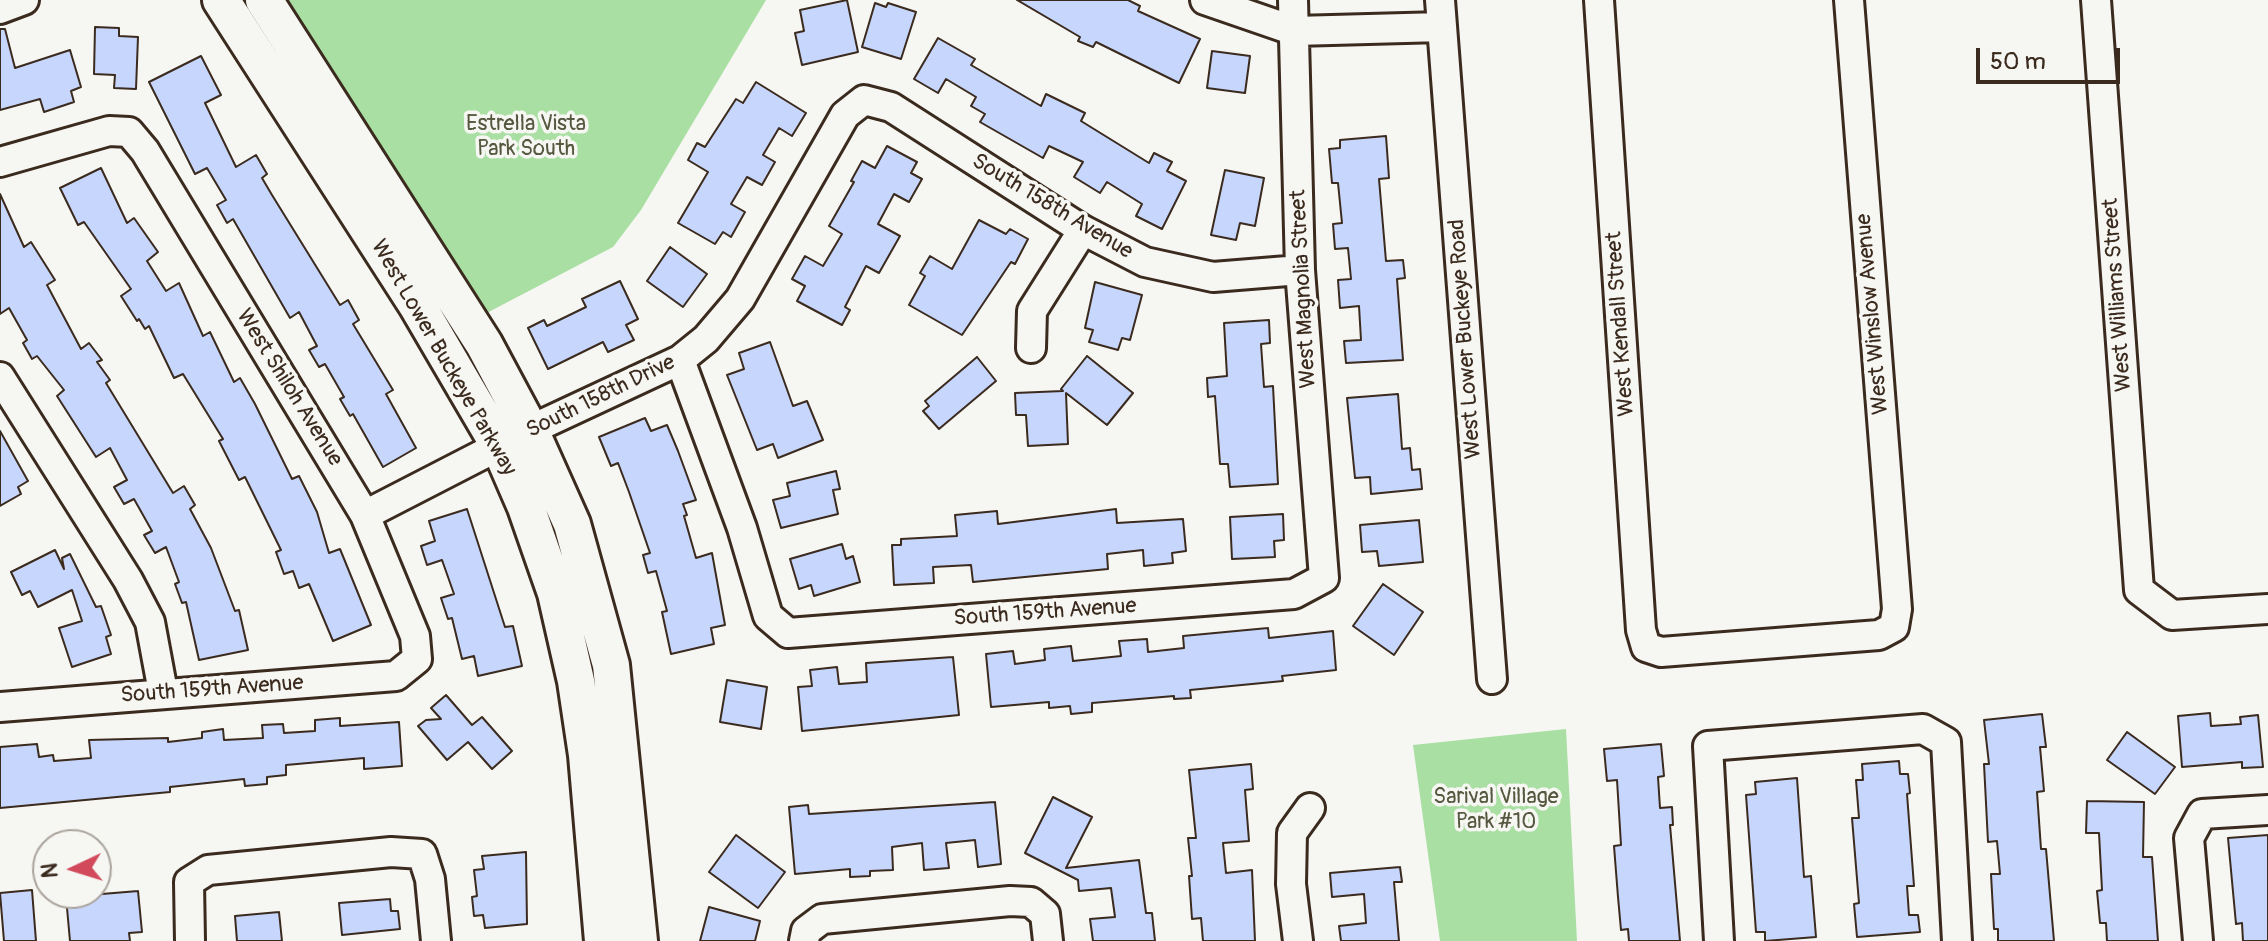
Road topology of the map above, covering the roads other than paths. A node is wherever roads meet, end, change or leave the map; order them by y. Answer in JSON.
{"nodes":[{"id":1,"x":24,"y":0,"type":"edge"},
{"id":2,"x":221,"y":0,"type":"edge"},
{"id":3,"x":264,"y":0,"type":"edge"},
{"id":4,"x":1205,"y":0,"type":"edge"},
{"id":5,"x":1293,"y":0,"type":"edge"},
{"id":6,"x":1599,"y":0,"type":"edge"},
{"id":7,"x":1849,"y":0,"type":"edge"},
{"id":8,"x":2096,"y":0,"type":"edge"},
{"id":9,"x":0,"y":9,"type":"edge"},
{"id":10,"x":1441,"y":14,"type":"edge"},
{"id":11,"x":1295,"y":31,"type":"junction"},
{"id":12,"x":864,"y":100,"type":"joint"},
{"id":13,"x":0,"y":162,"type":"edge"},
{"id":14,"x":1083,"y":230,"type":"junction"},
{"id":15,"x":1300,"y":270,"type":"junction"},
{"id":16,"x":1031,"y":348,"type":"dead end"},
{"id":17,"x":680,"y":360,"type":"junction"},
{"id":18,"x":3,"y":387,"type":"edge"},
{"id":19,"x":515,"y":438,"type":"junction"},
{"id":20,"x":365,"y":515,"type":"junction"},
{"id":21,"x":1324,"y":578,"type":"joint"},
{"id":22,"x":2268,"y":609,"type":"edge"},
{"id":23,"x":1894,"y":627,"type":"joint"},
{"id":24,"x":417,"y":659,"type":"joint"},
{"id":25,"x":1492,"y":679,"type":"dead end"},
{"id":26,"x":163,"y":692,"type":"junction"},
{"id":27,"x":0,"y":707,"type":"edge"},
{"id":28,"x":1310,"y":808,"type":"dead end"},
{"id":29,"x":2268,"y":810,"type":"edge"},
{"id":30,"x":805,"y":936,"type":"edge"},
{"id":31,"x":190,"y":941,"type":"edge"},
{"id":32,"x":436,"y":941,"type":"edge"},
{"id":33,"x":603,"y":941,"type":"edge"},
{"id":34,"x":639,"y":941,"type":"edge"},
{"id":35,"x":1048,"y":941,"type":"edge"},
{"id":36,"x":1298,"y":941,"type":"edge"},
{"id":37,"x":1719,"y":941,"type":"edge"},
{"id":38,"x":1957,"y":941,"type":"edge"},
{"id":39,"x":2198,"y":941,"type":"edge"}],
"edges":[{"from":1,"to":9,"type":"street"},
{"from":2,"to":19,"type":"main road","name":"West Lower Buckeye Parkway"},
{"from":3,"to":19,"type":"main road","name":"West Lower Buckeye Parkway"},
{"from":4,"to":11,"type":"street"},
{"from":5,"to":11,"type":"street","name":"West Magnolia Street"},
{"from":6,"to":23,"type":"street","name":"West Kendall Street"},
{"from":7,"to":23,"type":"street","name":"West Winslow Avenue"},
{"from":8,"to":22,"type":"street","name":"West Williams Street"},
{"from":10,"to":11,"type":"street"},
{"from":10,"to":25,"type":"street","name":"West Lower Buckeye Road"},
{"from":11,"to":15,"type":"street","name":"West Magnolia Street"},
{"from":12,"to":14,"type":"street","name":"South 158th Avenue"},
{"from":12,"to":17,"type":"street","name":"South 158th Drive"},
{"from":13,"to":20,"type":"street","name":"West Shiloh Avenue"},
{"from":14,"to":15,"type":"street","name":"South 158th Avenue"},
{"from":14,"to":16,"type":"street"},
{"from":15,"to":21,"type":"street","name":"West Magnolia Street"},
{"from":17,"to":19,"type":"street","name":"South 158th Drive"},
{"from":17,"to":21,"type":"street","name":"South 159th Avenue"},
{"from":18,"to":26,"type":"street"},
{"from":19,"to":20,"type":"street","name":"South 158th Drive"},
{"from":19,"to":33,"type":"main road","name":"West Lower Buckeye Parkway"},
{"from":19,"to":34,"type":"main road","name":"West Lower Buckeye Parkway"},
{"from":20,"to":24,"type":"street","name":"West Shiloh Avenue"},
{"from":24,"to":26,"type":"street","name":"South 159th Avenue"},
{"from":26,"to":27,"type":"street","name":"South 159th Avenue"},
{"from":28,"to":36,"type":"street"},
{"from":29,"to":39,"type":"street"},
{"from":30,"to":35,"type":"street"},
{"from":31,"to":32,"type":"street"},
{"from":37,"to":38,"type":"street"}]}
